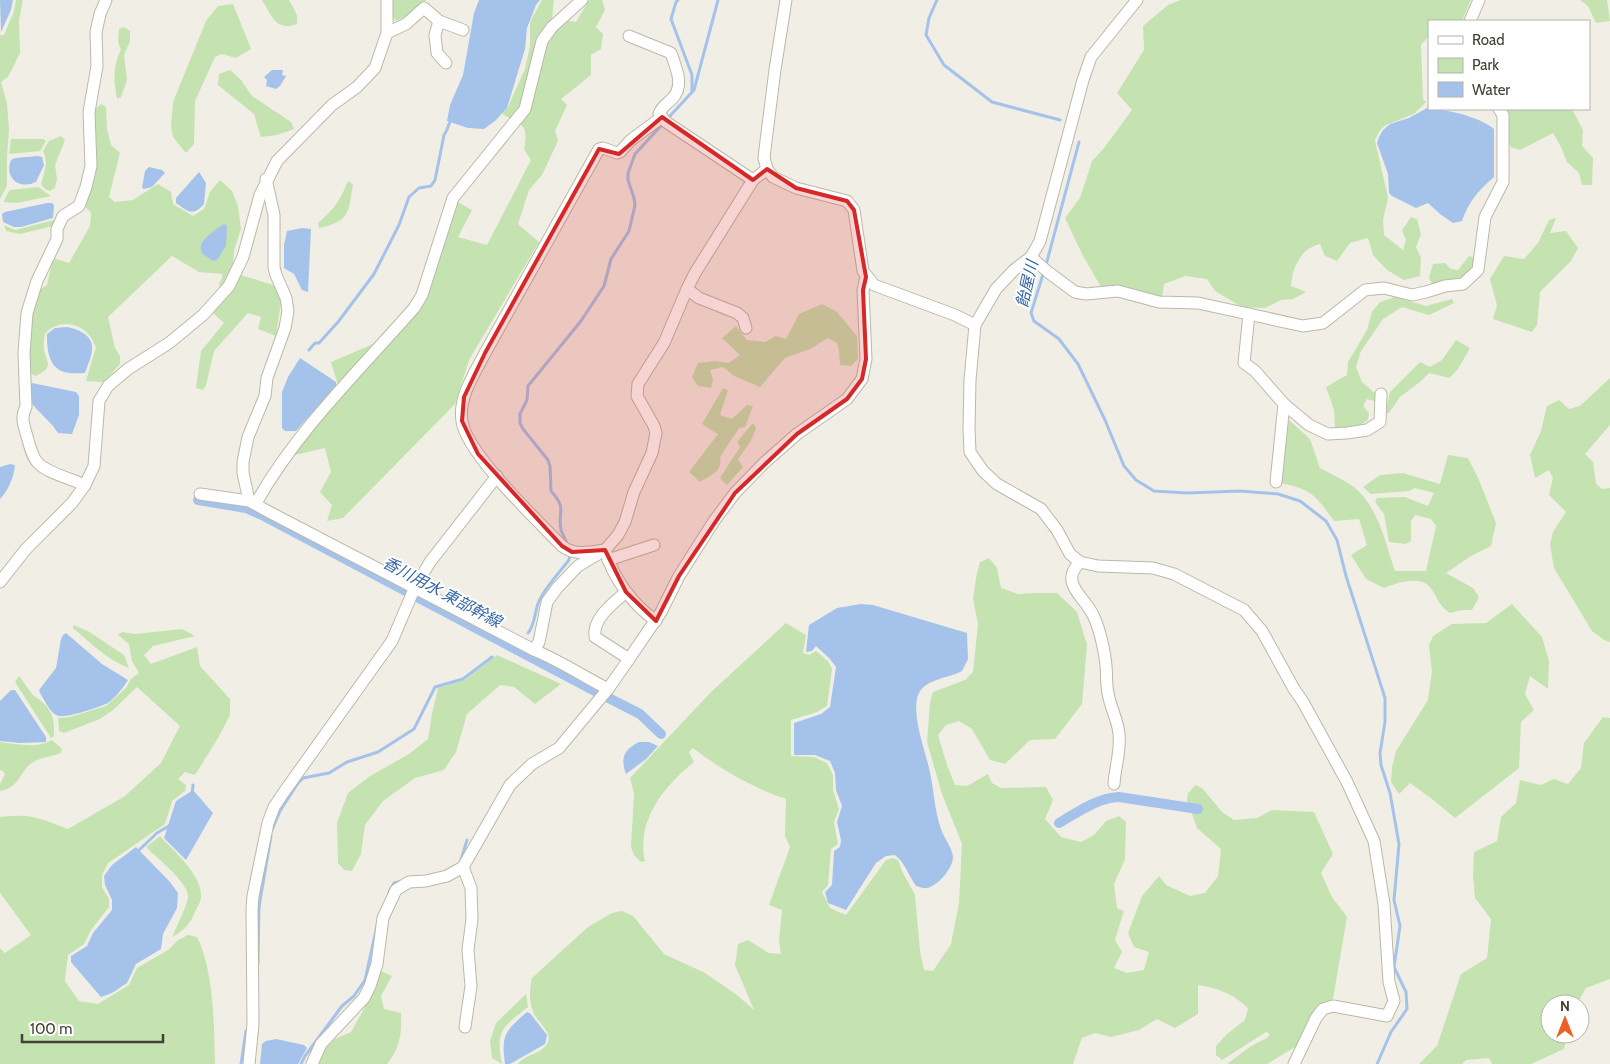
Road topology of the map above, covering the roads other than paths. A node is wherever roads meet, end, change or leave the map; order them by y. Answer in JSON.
{"nodes":[{"id":1,"x":106,"y":0,"type":"edge"},
{"id":2,"x":387,"y":0,"type":"edge"},
{"id":3,"x":582,"y":0,"type":"edge"},
{"id":4,"x":786,"y":0,"type":"edge"},
{"id":5,"x":1137,"y":0,"type":"edge"},
{"id":6,"x":1479,"y":0,"type":"edge"},
{"id":7,"x":1470,"y":20,"type":"edge"},
{"id":8,"x":439,"y":21,"type":"junction"},
{"id":9,"x":463,"y":30,"type":"dead end"},
{"id":10,"x":387,"y":33,"type":"junction"},
{"id":11,"x":630,"y":36,"type":"dead end"},
{"id":12,"x":446,"y":64,"type":"dead end"},
{"id":13,"x":1500,"y":110,"type":"edge"},
{"id":14,"x":664,"y":120,"type":"junction"},
{"id":15,"x":767,"y":169,"type":"junction"},
{"id":16,"x":266,"y":180,"type":"junction"},
{"id":17,"x":753,"y":180,"type":"junction"},
{"id":18,"x":1035,"y":261,"type":"junction"},
{"id":19,"x":866,"y":277,"type":"junction"},
{"id":20,"x":687,"y":289,"type":"junction"},
{"id":21,"x":1249,"y":314,"type":"junction"},
{"id":22,"x":975,"y":324,"type":"junction"},
{"id":23,"x":746,"y":328,"type":"dead end"},
{"id":24,"x":1381,"y":394,"type":"dead end"},
{"id":25,"x":1284,"y":404,"type":"junction"},
{"id":26,"x":496,"y":476,"type":"junction"},
{"id":27,"x":1276,"y":482,"type":"dead end"},
{"id":28,"x":85,"y":484,"type":"junction"},
{"id":29,"x":200,"y":494,"type":"dead end"},
{"id":30,"x":253,"y":502,"type":"junction"},
{"id":31,"x":654,"y":545,"type":"dead end"},
{"id":32,"x":606,"y":555,"type":"junction"},
{"id":33,"x":1080,"y":562,"type":"junction"},
{"id":34,"x":0,"y":582,"type":"edge"},
{"id":35,"x":413,"y":592,"type":"junction"},
{"id":36,"x":626,"y":592,"type":"junction"},
{"id":37,"x":656,"y":621,"type":"junction"},
{"id":38,"x":534,"y":650,"type":"junction"},
{"id":39,"x":629,"y":660,"type":"junction"},
{"id":40,"x":604,"y":693,"type":"junction"},
{"id":41,"x":1114,"y":784,"type":"dead end"},
{"id":42,"x":463,"y":868,"type":"junction"},
{"id":43,"x":465,"y":1027,"type":"dead end"},
{"id":44,"x":249,"y":1064,"type":"edge"},
{"id":45,"x":312,"y":1064,"type":"edge"},
{"id":46,"x":1294,"y":1064,"type":"edge"}],
"edges":[{"from":1,"to":28,"type":"street"},
{"from":2,"to":10,"type":"street"},
{"from":3,"to":30,"type":"street"},
{"from":4,"to":15,"type":"street"},
{"from":5,"to":18,"type":"street"},
{"from":6,"to":7,"type":"street"},
{"from":8,"to":9,"type":"street"},
{"from":8,"to":10,"type":"street"},
{"from":8,"to":12,"type":"street"},
{"from":10,"to":16,"type":"street"},
{"from":11,"to":14,"type":"street"},
{"from":13,"to":21,"type":"street"},
{"from":14,"to":17,"type":"street"},
{"from":14,"to":26,"type":"street"},
{"from":15,"to":17,"type":"street"},
{"from":15,"to":19,"type":"street"},
{"from":16,"to":28,"type":"street"},
{"from":16,"to":30,"type":"street"},
{"from":17,"to":20,"type":"street"},
{"from":18,"to":21,"type":"street"},
{"from":18,"to":22,"type":"street"},
{"from":19,"to":22,"type":"street"},
{"from":19,"to":37,"type":"street"},
{"from":20,"to":23,"type":"street"},
{"from":20,"to":32,"type":"street"},
{"from":21,"to":25,"type":"street"},
{"from":22,"to":33,"type":"street"},
{"from":24,"to":25,"type":"street"},
{"from":25,"to":27,"type":"street"},
{"from":26,"to":32,"type":"street"},
{"from":26,"to":35,"type":"street"},
{"from":28,"to":34,"type":"street"},
{"from":29,"to":30,"type":"street"},
{"from":30,"to":35,"type":"street"},
{"from":31,"to":32,"type":"street"},
{"from":32,"to":36,"type":"street"},
{"from":32,"to":38,"type":"street"},
{"from":33,"to":41,"type":"street"},
{"from":33,"to":46,"type":"street"},
{"from":35,"to":38,"type":"street"},
{"from":35,"to":44,"type":"street"},
{"from":36,"to":37,"type":"street"},
{"from":36,"to":39,"type":"street"},
{"from":37,"to":39,"type":"street"},
{"from":38,"to":40,"type":"street"},
{"from":39,"to":40,"type":"street"},
{"from":40,"to":42,"type":"street"},
{"from":42,"to":43,"type":"street"},
{"from":42,"to":45,"type":"street"}]}
